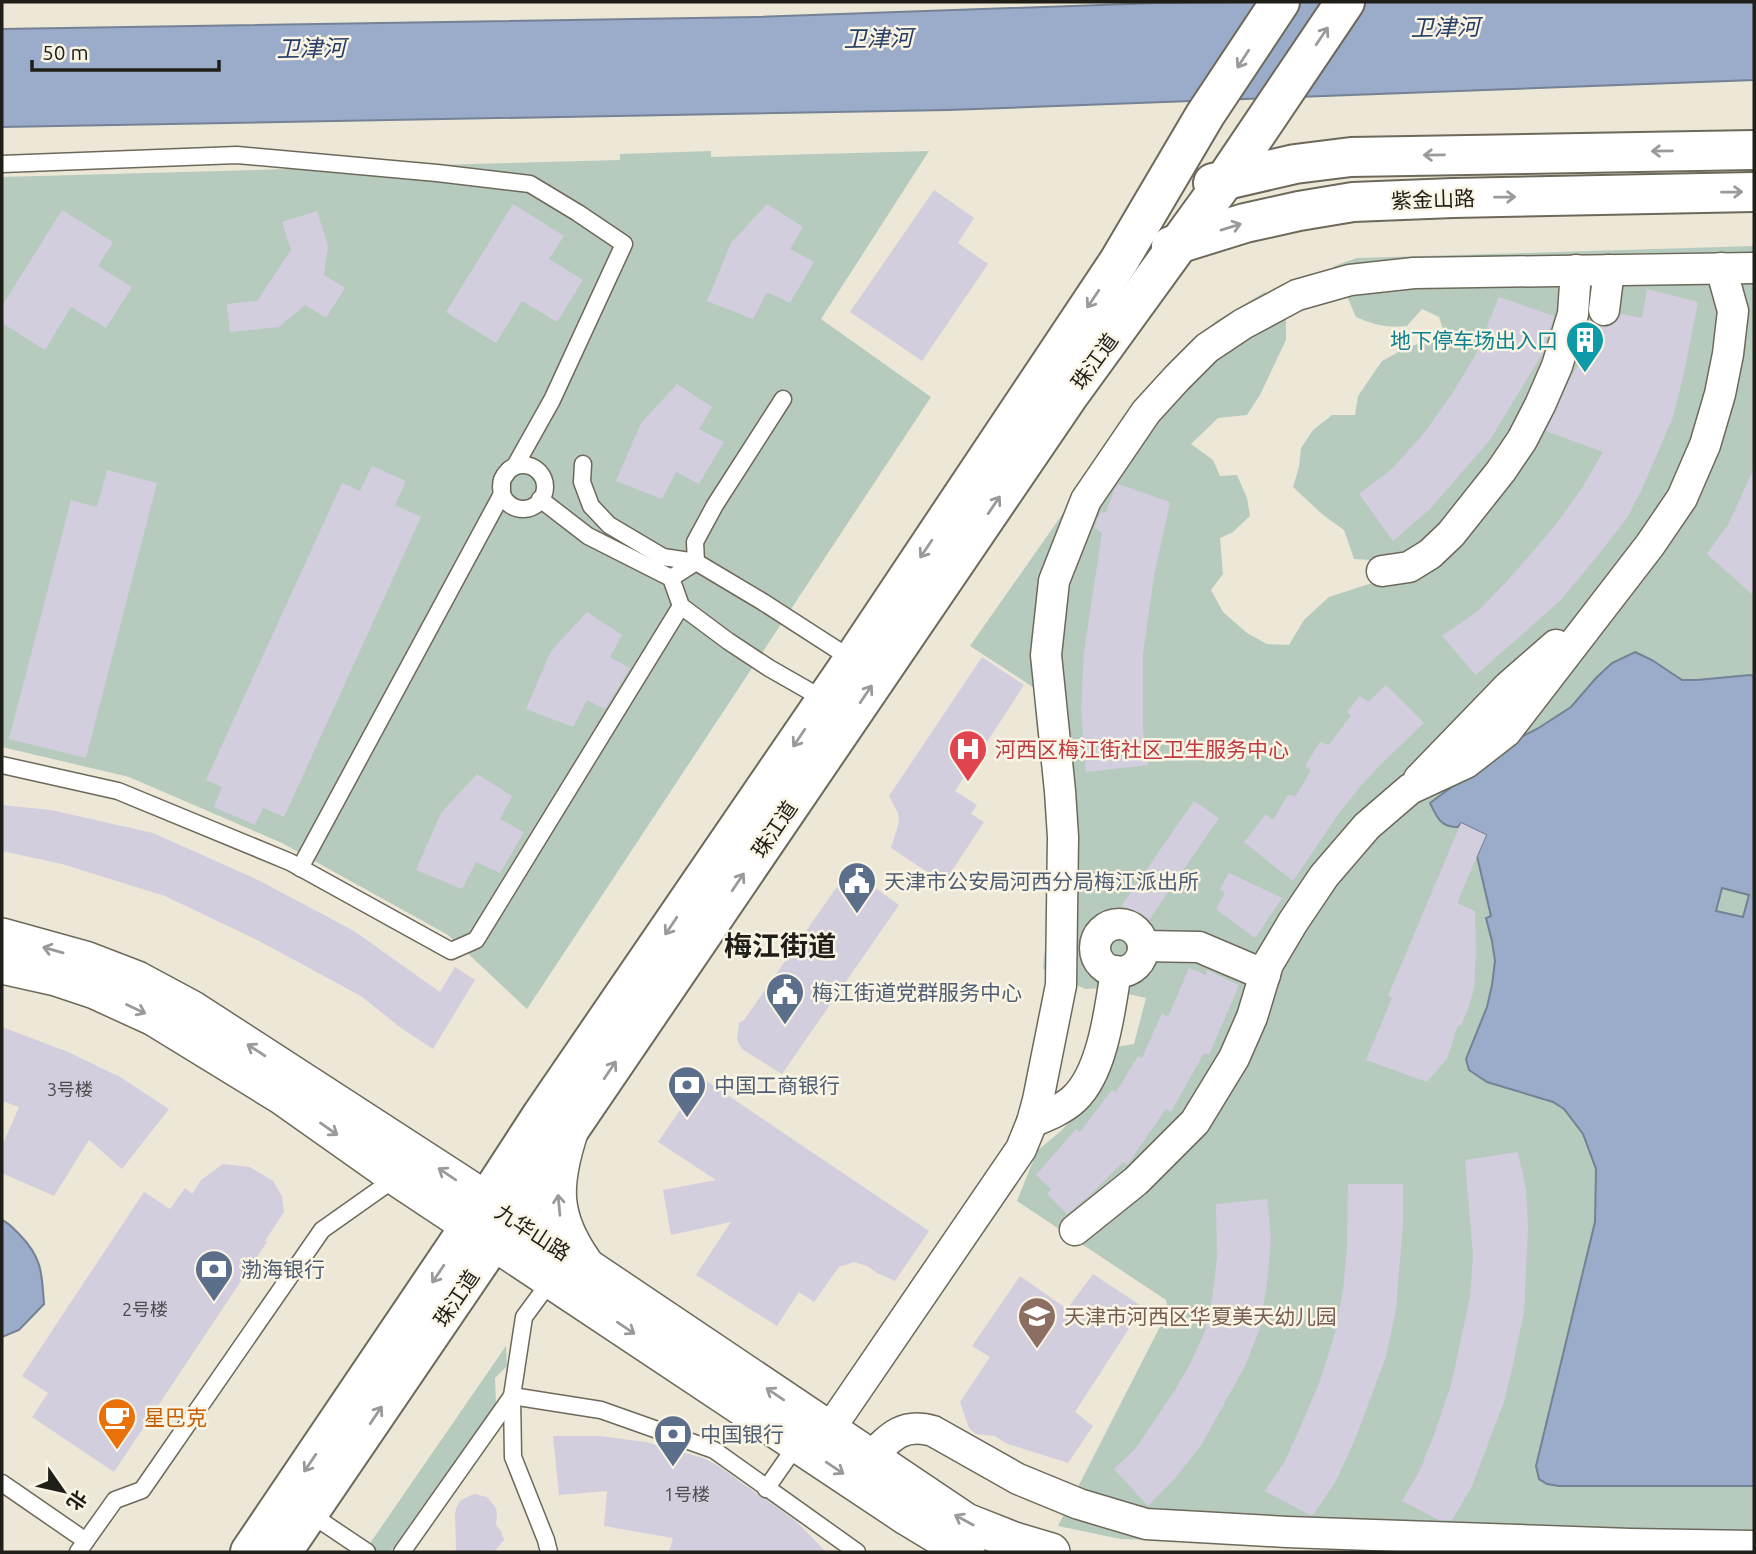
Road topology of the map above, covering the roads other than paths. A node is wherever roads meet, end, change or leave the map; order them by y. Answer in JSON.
{"nodes":[{"id":1,"x":1280,"y":2,"type":"edge"},
{"id":2,"x":1345,"y":2,"type":"edge"},
{"id":3,"x":1754,"y":150,"type":"edge"},
{"id":4,"x":2,"y":164,"type":"edge"},
{"id":5,"x":1225,"y":180,"type":"junction"},
{"id":6,"x":1754,"y":192,"type":"edge"},
{"id":7,"x":1157,"y":195,"type":"junction"},
{"id":8,"x":1179,"y":244,"type":"junction"},
{"id":9,"x":1119,"y":261,"type":"junction"},
{"id":10,"x":1721,"y":268,"type":"junction"},
{"id":11,"x":1754,"y":268,"type":"edge"},
{"id":12,"x":1576,"y":270,"type":"junction"},
{"id":13,"x":1609,"y":270,"type":"junction"},
{"id":14,"x":1604,"y":310,"type":"dead end"},
{"id":15,"x":783,"y":399,"type":"dead end"},
{"id":16,"x":583,"y":464,"type":"dead end"},
{"id":17,"x":515,"y":466,"type":"junction"},
{"id":18,"x":502,"y":494,"type":"junction"},
{"id":19,"x":540,"y":499,"type":"junction"},
{"id":20,"x":696,"y":562,"type":"junction"},
{"id":21,"x":1382,"y":571,"type":"dead end"},
{"id":22,"x":671,"y":578,"type":"junction"},
{"id":23,"x":681,"y":606,"type":"junction"},
{"id":24,"x":853,"y":660,"type":"junction"},
{"id":25,"x":825,"y":700,"type":"junction"},
{"id":26,"x":2,"y":765,"type":"edge"},
{"id":27,"x":300,"y":868,"type":"junction"},
{"id":28,"x":2,"y":937,"type":"edge"},
{"id":29,"x":1062,"y":945,"type":"junction"},
{"id":30,"x":1143,"y":946,"type":"junction"},
{"id":31,"x":1096,"y":947,"type":"junction"},
{"id":32,"x":2,"y":965,"type":"edge"},
{"id":33,"x":1116,"y":971,"type":"junction"},
{"id":34,"x":1265,"y":975,"type":"junction"},
{"id":35,"x":557,"y":1121,"type":"junction"},
{"id":36,"x":1032,"y":1122,"type":"junction"},
{"id":37,"x":397,"y":1177,"type":"junction"},
{"id":38,"x":501,"y":1219,"type":"junction"},
{"id":39,"x":1074,"y":1230,"type":"dead end"},
{"id":40,"x":569,"y":1278,"type":"junction"},
{"id":41,"x":512,"y":1396,"type":"junction"},
{"id":42,"x":813,"y":1436,"type":"junction"},
{"id":43,"x":870,"y":1458,"type":"junction"},
{"id":44,"x":2,"y":1483,"type":"edge"},
{"id":45,"x":766,"y":1489,"type":"junction"},
{"id":46,"x":309,"y":1513,"type":"junction"},
{"id":47,"x":1754,"y":1546,"type":"edge"},
{"id":48,"x":82,"y":1547,"type":"edge"},
{"id":49,"x":953,"y":1549,"type":"edge"},
{"id":50,"x":1034,"y":1550,"type":"edge"},
{"id":51,"x":250,"y":1552,"type":"edge"},
{"id":52,"x":282,"y":1552,"type":"edge"},
{"id":53,"x":367,"y":1552,"type":"edge"},
{"id":54,"x":402,"y":1552,"type":"edge"},
{"id":55,"x":549,"y":1552,"type":"edge"},
{"id":56,"x":856,"y":1552,"type":"edge"}],
"edges":[{"from":1,"to":7,"type":"main road","name":"珠江道","one_way":true},
{"from":5,"to":2,"type":"main road","name":"珠江道","one_way":true},
{"from":3,"to":5,"type":"main road","name":"紫金山路","one_way":true},
{"from":4,"to":17,"type":"lane"},
{"from":5,"to":7,"type":"main road","name":"紫金山路"},
{"from":5,"to":8,"type":"main road","name":"珠江道"},
{"from":8,"to":6,"type":"main road","name":"紫金山路","one_way":true},
{"from":7,"to":9,"type":"main road","name":"珠江道"},
{"from":8,"to":9,"type":"main road","name":"紫金山路"},
{"from":35,"to":8,"type":"main road","name":"珠江道","one_way":true},
{"from":9,"to":24,"type":"main road","name":"珠江道","one_way":true},
{"from":10,"to":11,"type":"street"},
{"from":10,"to":13,"type":"street"},
{"from":10,"to":34,"type":"street"},
{"from":12,"to":13,"type":"street"},
{"from":12,"to":21,"type":"street"},
{"from":12,"to":29,"type":"street"},
{"from":13,"to":14,"type":"street"},
{"from":15,"to":20,"type":"lane"},
{"from":16,"to":20,"type":"lane"},
{"from":17,"to":18,"type":"lane"},
{"from":17,"to":19,"type":"lane"},
{"from":18,"to":19,"type":"lane"},
{"from":18,"to":27,"type":"lane"},
{"from":19,"to":22,"type":"lane"},
{"from":20,"to":22,"type":"lane"},
{"from":20,"to":24,"type":"lane"},
{"from":22,"to":23,"type":"lane"},
{"from":23,"to":25,"type":"lane"},
{"from":23,"to":27,"type":"lane"},
{"from":24,"to":25,"type":"main road","name":"珠江道"},
{"from":25,"to":35,"type":"main road","name":"珠江道","one_way":true},
{"from":26,"to":27,"type":"lane"},
{"from":38,"to":28,"type":"street","name":"九华山路","one_way":true},
{"from":29,"to":31,"type":"street"},
{"from":29,"to":36,"type":"street"},
{"from":30,"to":31,"type":"street"},
{"from":30,"to":33,"type":"street"},
{"from":30,"to":34,"type":"street"},
{"from":31,"to":33,"type":"street"},
{"from":32,"to":37,"type":"street","name":"九华山路","one_way":true},
{"from":33,"to":36,"type":"street"},
{"from":34,"to":39,"type":"street"},
{"from":35,"to":38,"type":"main road","name":"珠江道"},
{"from":40,"to":35,"type":"street","one_way":true},
{"from":36,"to":42,"type":"street"},
{"from":37,"to":38,"type":"street","name":"九华山路"},
{"from":37,"to":48,"type":"lane"},
{"from":38,"to":40,"type":"main road"},
{"from":46,"to":38,"type":"main road","name":"珠江道","one_way":true},
{"from":38,"to":51,"type":"main road","name":"珠江道","one_way":true},
{"from":40,"to":41,"type":"lane"},
{"from":40,"to":42,"type":"street","name":"九华山路"},
{"from":41,"to":45,"type":"lane"},
{"from":41,"to":54,"type":"lane"},
{"from":41,"to":55,"type":"lane"},
{"from":42,"to":43,"type":"street","name":"九华山路"},
{"from":42,"to":45,"type":"lane"},
{"from":42,"to":49,"type":"street","name":"九华山路","one_way":true},
{"from":43,"to":47,"type":"street"},
{"from":50,"to":43,"type":"street","name":"九华山路","one_way":true},
{"from":44,"to":48,"type":"lane"},
{"from":45,"to":56,"type":"lane"},
{"from":46,"to":52,"type":"main road","name":"珠江道"},
{"from":46,"to":53,"type":"lane"}]}
